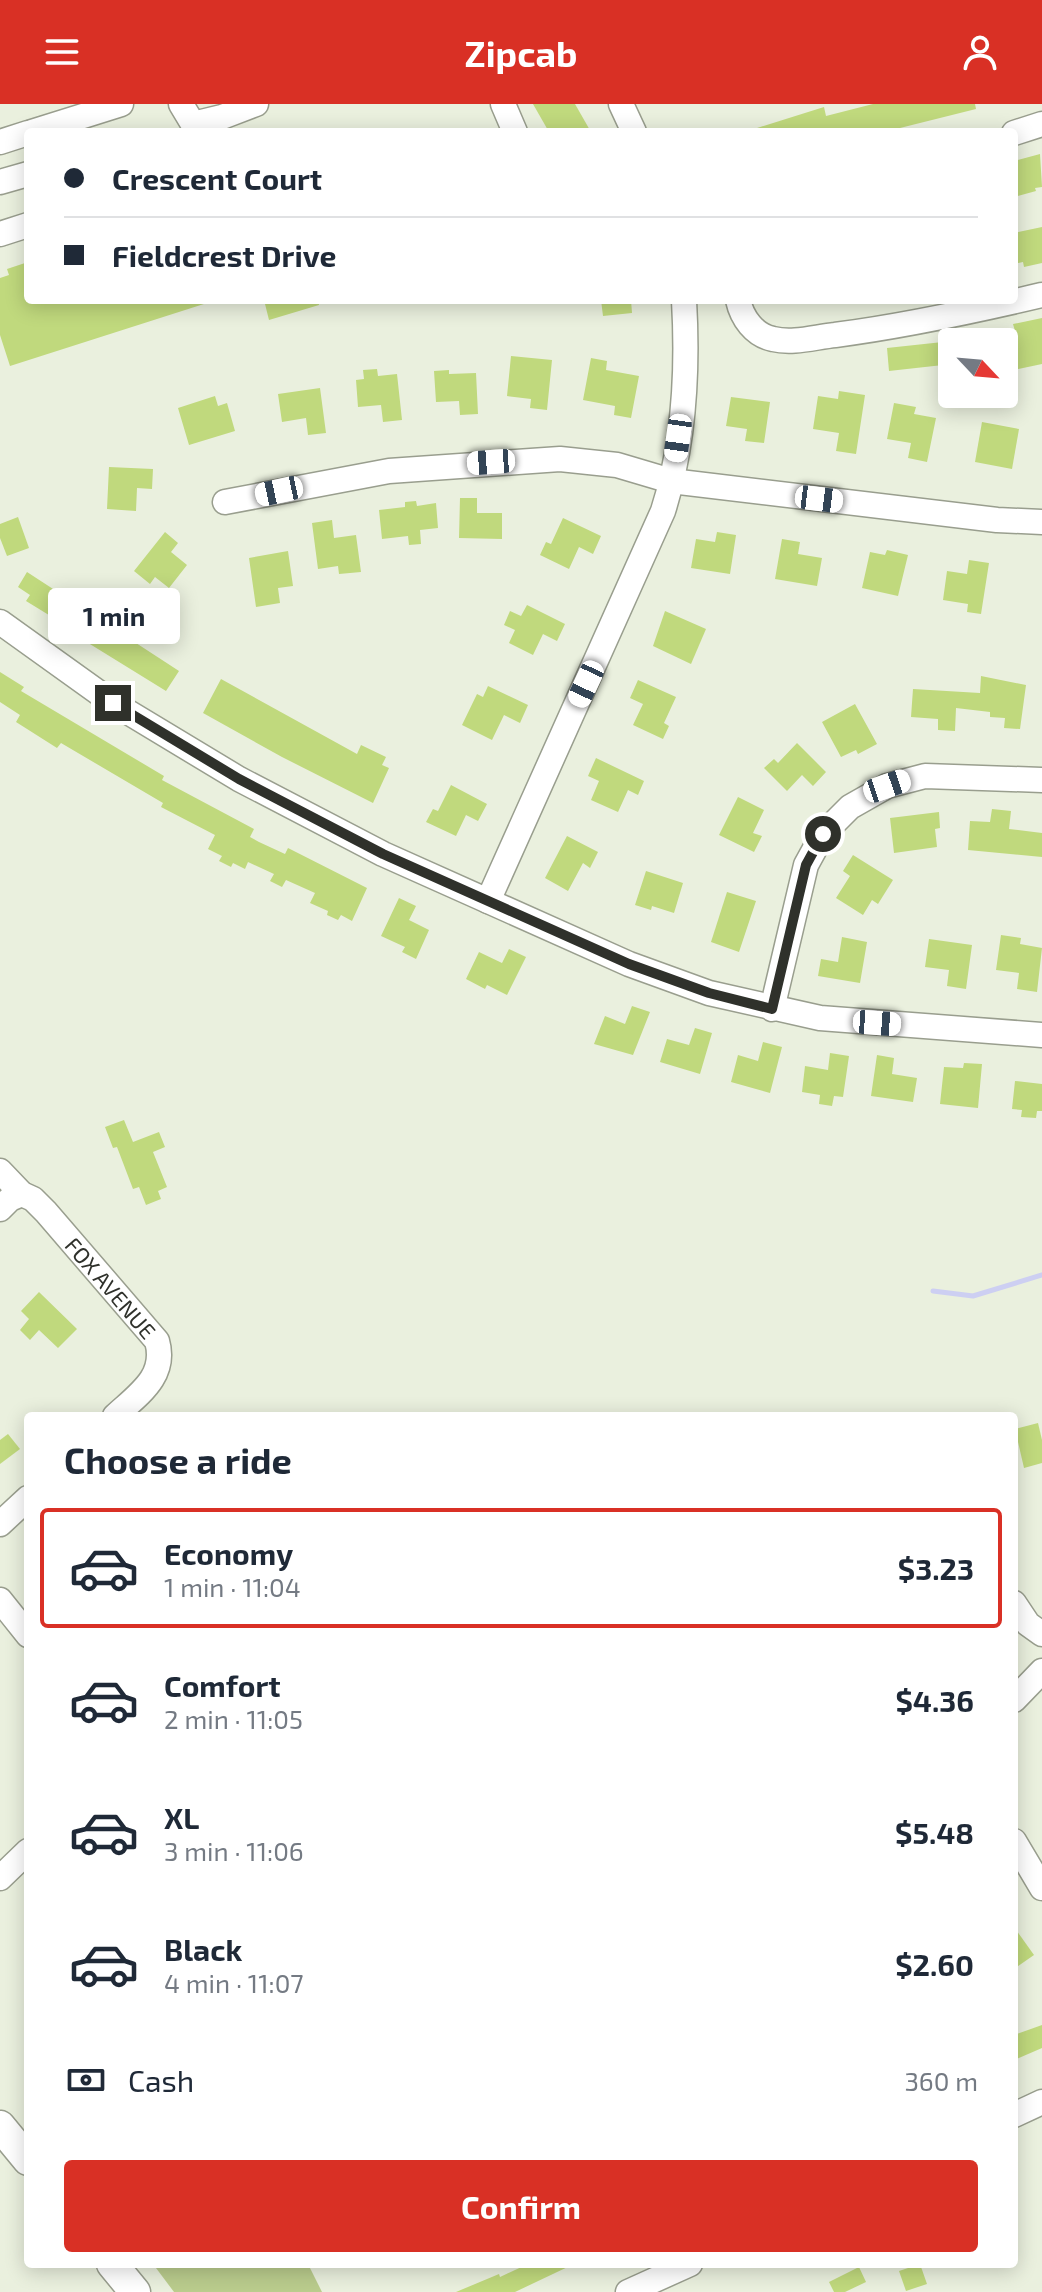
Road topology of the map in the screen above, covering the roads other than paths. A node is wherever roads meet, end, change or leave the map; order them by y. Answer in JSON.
{"nodes":[{"id":1,"x":121,"y":104,"type":"edge"},
{"id":2,"x":181,"y":104,"type":"edge"},
{"id":3,"x":256,"y":104,"type":"edge"},
{"id":4,"x":503,"y":104,"type":"edge"},
{"id":5,"x":621,"y":104,"type":"edge"},
{"id":6,"x":1042,"y":124,"type":"edge"},
{"id":7,"x":46,"y":128,"type":"edge"},
{"id":8,"x":513,"y":128,"type":"edge"},
{"id":9,"x":632,"y":128,"type":"edge"},
{"id":10,"x":1018,"y":132,"type":"edge"},
{"id":11,"x":24,"y":135,"type":"edge"},
{"id":12,"x":0,"y":142,"type":"edge"},
{"id":13,"x":24,"y":175,"type":"edge"},
{"id":14,"x":0,"y":182,"type":"edge"},
{"id":15,"x":24,"y":226,"type":"edge"},
{"id":16,"x":0,"y":234,"type":"edge"},
{"id":17,"x":1042,"y":295,"type":"edge"},
{"id":18,"x":1018,"y":300,"type":"edge"},
{"id":19,"x":684,"y":304,"type":"edge"},
{"id":20,"x":739,"y":304,"type":"edge"},
{"id":21,"x":997,"y":304,"type":"edge"},
{"id":22,"x":671,"y":481,"type":"junction"},
{"id":23,"x":225,"y":502,"type":"dead end"},
{"id":24,"x":1042,"y":522,"type":"edge"},
{"id":25,"x":0,"y":622,"type":"edge"},
{"id":26,"x":1042,"y":780,"type":"edge"},
{"id":27,"x":488,"y":901,"type":"junction"},
{"id":28,"x":772,"y":1009,"type":"junction"},
{"id":29,"x":1042,"y":1035,"type":"edge"},
{"id":30,"x":0,"y":1171,"type":"edge"},
{"id":31,"x":22,"y":1194,"type":"junction"},
{"id":32,"x":0,"y":1209,"type":"edge"},
{"id":33,"x":119,"y":1412,"type":"edge"},
{"id":34,"x":24,"y":1502,"type":"edge"},
{"id":35,"x":0,"y":1524,"type":"edge"},
{"id":36,"x":0,"y":1600,"type":"edge"},
{"id":37,"x":1018,"y":1609,"type":"edge"},
{"id":38,"x":24,"y":1630,"type":"edge"},
{"id":39,"x":1042,"y":1634,"type":"edge"},
{"id":40,"x":1042,"y":1671,"type":"edge"},
{"id":41,"x":1018,"y":1696,"type":"edge"},
{"id":42,"x":1018,"y":1848,"type":"edge"},
{"id":43,"x":24,"y":1855,"type":"edge"},
{"id":44,"x":0,"y":1878,"type":"edge"},
{"id":45,"x":1042,"y":1888,"type":"edge"},
{"id":46,"x":1042,"y":2102,"type":"edge"},
{"id":47,"x":1018,"y":2113,"type":"edge"},
{"id":48,"x":0,"y":2126,"type":"edge"},
{"id":49,"x":24,"y":2155,"type":"edge"},
{"id":50,"x":115,"y":2268,"type":"edge"},
{"id":51,"x":681,"y":2268,"type":"edge"},
{"id":52,"x":135,"y":2292,"type":"edge"},
{"id":53,"x":628,"y":2292,"type":"edge"}],
"edges":[{"from":1,"to":7,"type":"street"},
{"from":2,"to":3,"type":"street"},
{"from":4,"to":8,"type":"street"},
{"from":5,"to":9,"type":"street"},
{"from":6,"to":10,"type":"street"},
{"from":11,"to":12,"type":"street"},
{"from":13,"to":14,"type":"street"},
{"from":15,"to":16,"type":"street"},
{"from":17,"to":18,"type":"street"},
{"from":19,"to":22,"type":"street"},
{"from":20,"to":21,"type":"street"},
{"from":22,"to":23,"type":"street"},
{"from":22,"to":24,"type":"street"},
{"from":22,"to":27,"type":"street"},
{"from":25,"to":27,"type":"street"},
{"from":26,"to":28,"type":"street"},
{"from":27,"to":28,"type":"street"},
{"from":28,"to":29,"type":"street"},
{"from":30,"to":31,"type":"street","name":"FOX AVENUE"},
{"from":31,"to":32,"type":"street"},
{"from":31,"to":33,"type":"street","name":"FOX AVENUE"},
{"from":34,"to":35,"type":"street"},
{"from":36,"to":38,"type":"street"},
{"from":37,"to":39,"type":"street"},
{"from":40,"to":41,"type":"street"},
{"from":42,"to":45,"type":"street"},
{"from":43,"to":44,"type":"street"},
{"from":46,"to":47,"type":"street"},
{"from":48,"to":49,"type":"main road"},
{"from":50,"to":52,"type":"main road"},
{"from":51,"to":53,"type":"street"}]}
